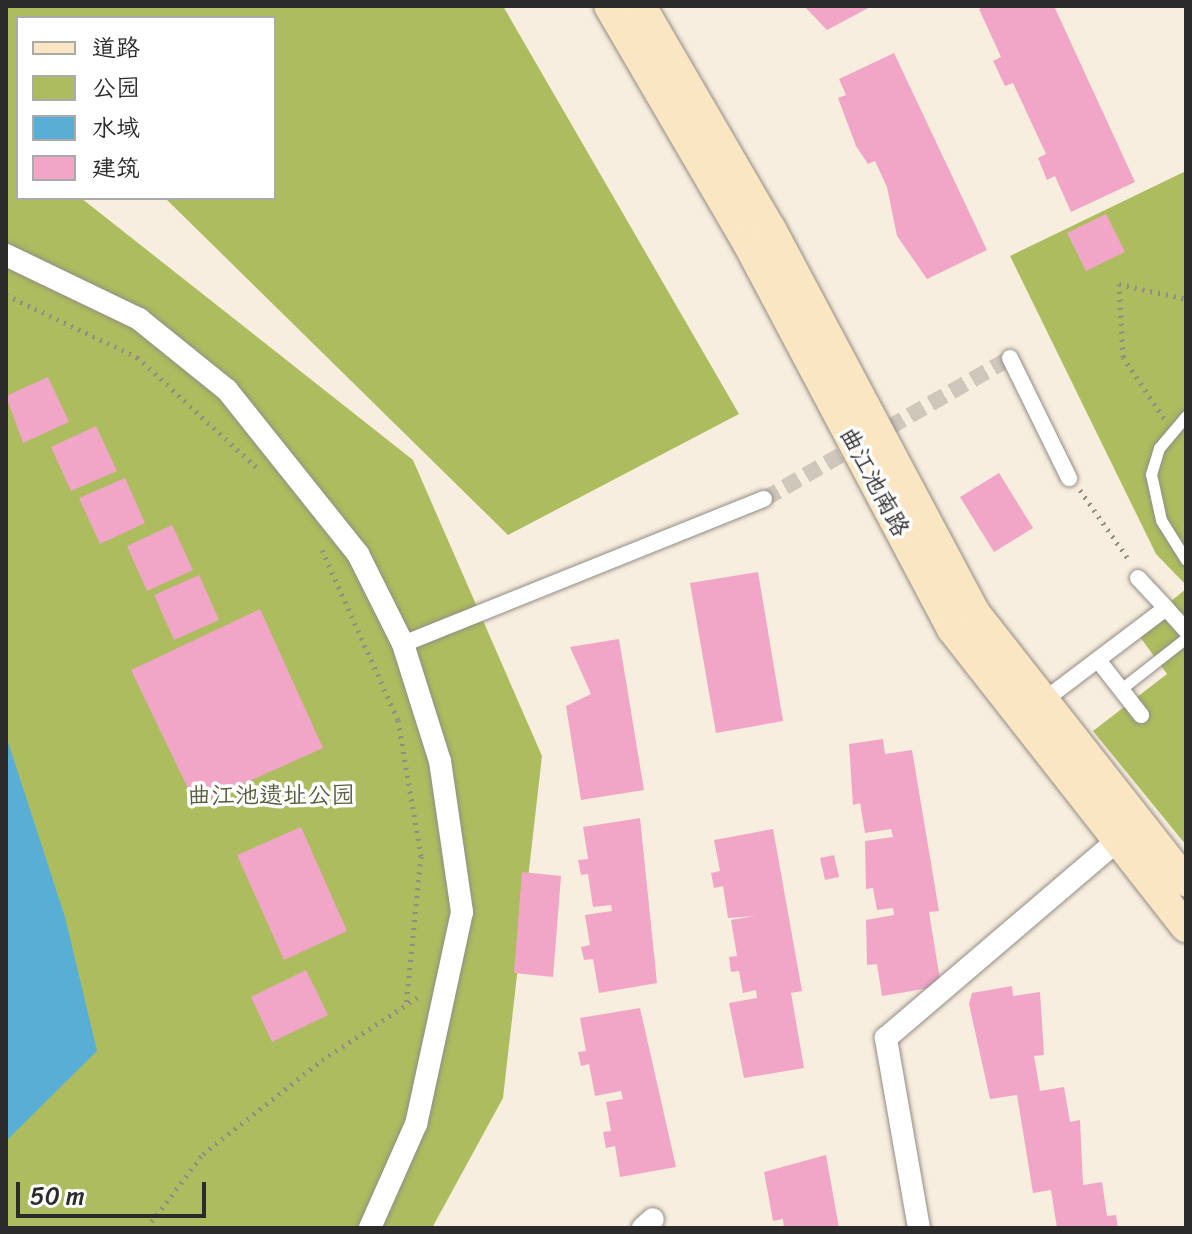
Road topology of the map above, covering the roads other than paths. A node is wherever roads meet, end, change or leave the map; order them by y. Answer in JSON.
{"nodes":[{"id":1,"x":609,"y":6,"type":"edge"},
{"id":2,"x":641,"y":6,"type":"edge"},
{"id":3,"x":6,"y":255,"type":"edge"},
{"id":4,"x":1010,"y":358,"type":"dead end"},
{"id":5,"x":1186,"y":416,"type":"edge"},
{"id":6,"x":1069,"y":478,"type":"road end"},
{"id":7,"x":764,"y":499,"type":"tunnel mouth"},
{"id":8,"x":1186,"y":560,"type":"edge"},
{"id":9,"x":1138,"y":578,"type":"road end"},
{"id":10,"x":1166,"y":608,"type":"junction"},
{"id":11,"x":1186,"y":630,"type":"edge"},
{"id":12,"x":1186,"y":638,"type":"edge"},
{"id":13,"x":403,"y":644,"type":"junction"},
{"id":14,"x":1098,"y":660,"type":"junction"},
{"id":15,"x":1121,"y":689,"type":"junction"},
{"id":16,"x":1043,"y":701,"type":"junction"},
{"id":17,"x":1141,"y":715,"type":"dead end"},
{"id":18,"x":1118,"y":840,"type":"junction"},
{"id":19,"x":1186,"y":882,"type":"edge"},
{"id":20,"x":1186,"y":927,"type":"edge"},
{"id":21,"x":370,"y":1228,"type":"edge"},
{"id":22,"x":919,"y":1228,"type":"edge"}],
"edges":[{"from":1,"to":18,"type":"main road","name":"曲江池南路"},
{"from":2,"to":16,"type":"main road","name":"曲江池南路"},
{"from":3,"to":13,"type":"street"},
{"from":4,"to":6,"type":"street"},
{"from":5,"to":8,"type":"lane"},
{"from":7,"to":13,"type":"street"},
{"from":9,"to":10,"type":"street"},
{"from":10,"to":11,"type":"street"},
{"from":10,"to":14,"type":"street"},
{"from":12,"to":15,"type":"lane"},
{"from":13,"to":21,"type":"street"},
{"from":14,"to":15,"type":"street"},
{"from":14,"to":16,"type":"street"},
{"from":15,"to":17,"type":"street"},
{"from":16,"to":19,"type":"main road","name":"曲江池南路"},
{"from":18,"to":20,"type":"main road","name":"曲江池南路"},
{"from":18,"to":22,"type":"street"}]}
